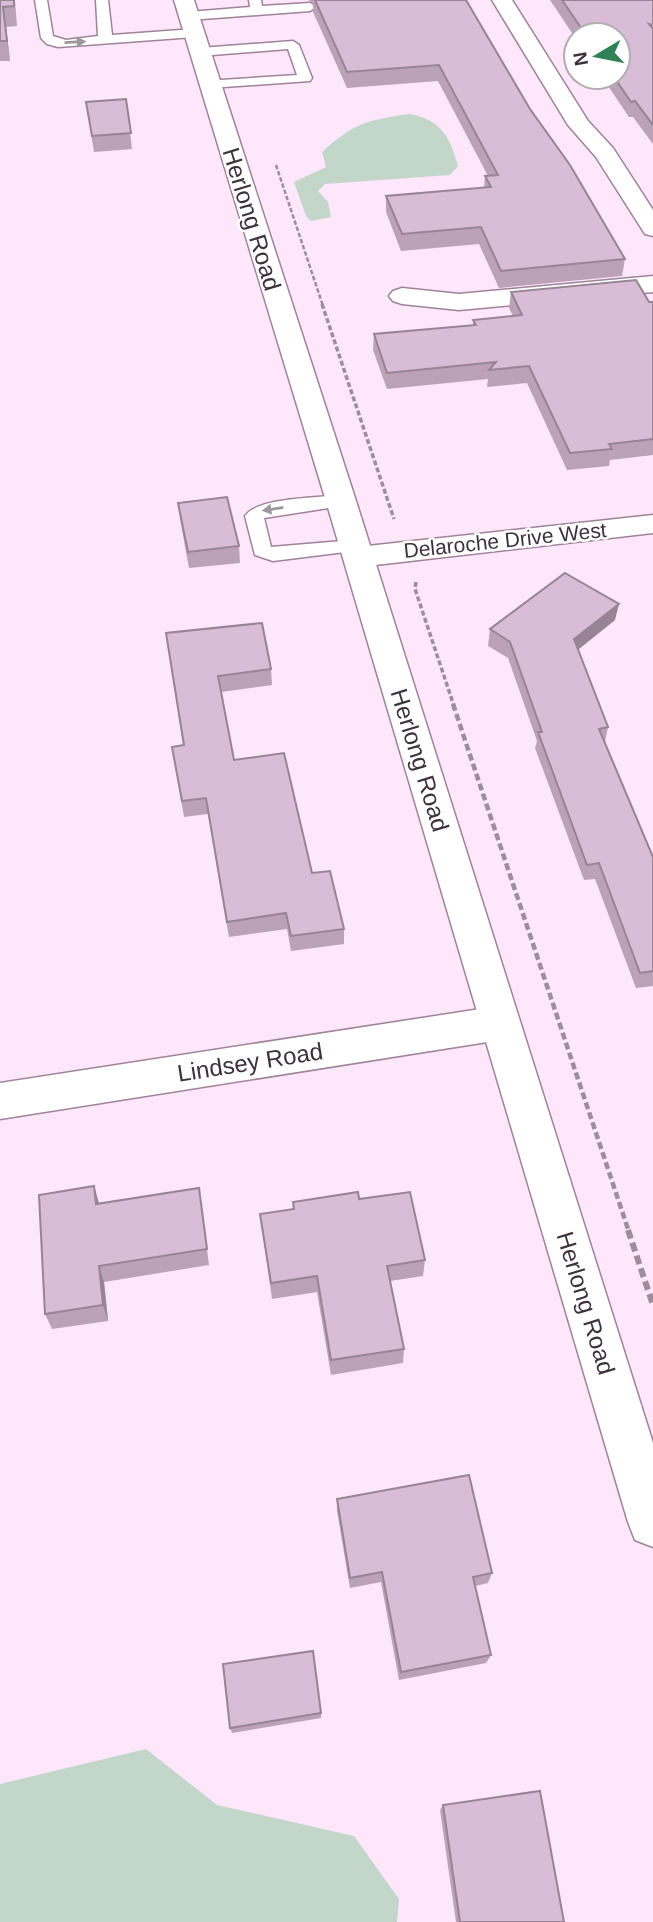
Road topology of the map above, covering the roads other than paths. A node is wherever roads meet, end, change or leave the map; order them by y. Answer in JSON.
{"nodes":[{"id":1,"x":41,"y":0,"type":"edge"},
{"id":2,"x":102,"y":0,"type":"edge"},
{"id":3,"x":502,"y":0,"type":"edge"},
{"id":4,"x":259,"y":4,"type":"edge"},
{"id":5,"x":310,"y":7,"type":"dead end"},
{"id":6,"x":195,"y":37,"type":"edge"},
{"id":7,"x":103,"y":39,"type":"junction"},
{"id":8,"x":653,"y":229,"type":"edge"},
{"id":9,"x":653,"y":284,"type":"edge"},
{"id":10,"x":402,"y":296,"type":"dead end"},
{"id":11,"x":341,"y":501,"type":"junction"},
{"id":12,"x":653,"y":524,"type":"edge"},
{"id":13,"x":356,"y":551,"type":"junction"},
{"id":14,"x":500,"y":1023,"type":"junction"},
{"id":15,"x":0,"y":1101,"type":"edge"},
{"id":16,"x":653,"y":1522,"type":"edge"}],
"edges":[{"from":1,"to":7,"type":"lane","one_way":true},
{"from":2,"to":7,"type":"lane"},
{"from":3,"to":8,"type":"street"},
{"from":4,"to":5,"type":"lane"},
{"from":4,"to":6,"type":"lane"},
{"from":6,"to":6,"type":"lane"},
{"from":6,"to":7,"type":"lane"},
{"from":6,"to":11,"type":"street","name":"Herlong Road"},
{"from":9,"to":10,"type":"street"},
{"from":11,"to":13,"type":"street","name":"Herlong Road"},
{"from":11,"to":13,"type":"lane","one_way":true},
{"from":12,"to":13,"type":"street","name":"Delaroche Drive West"},
{"from":13,"to":14,"type":"street","name":"Herlong Road"},
{"from":14,"to":15,"type":"street","name":"Lindsey Road"},
{"from":14,"to":16,"type":"street","name":"Herlong Road"}]}
